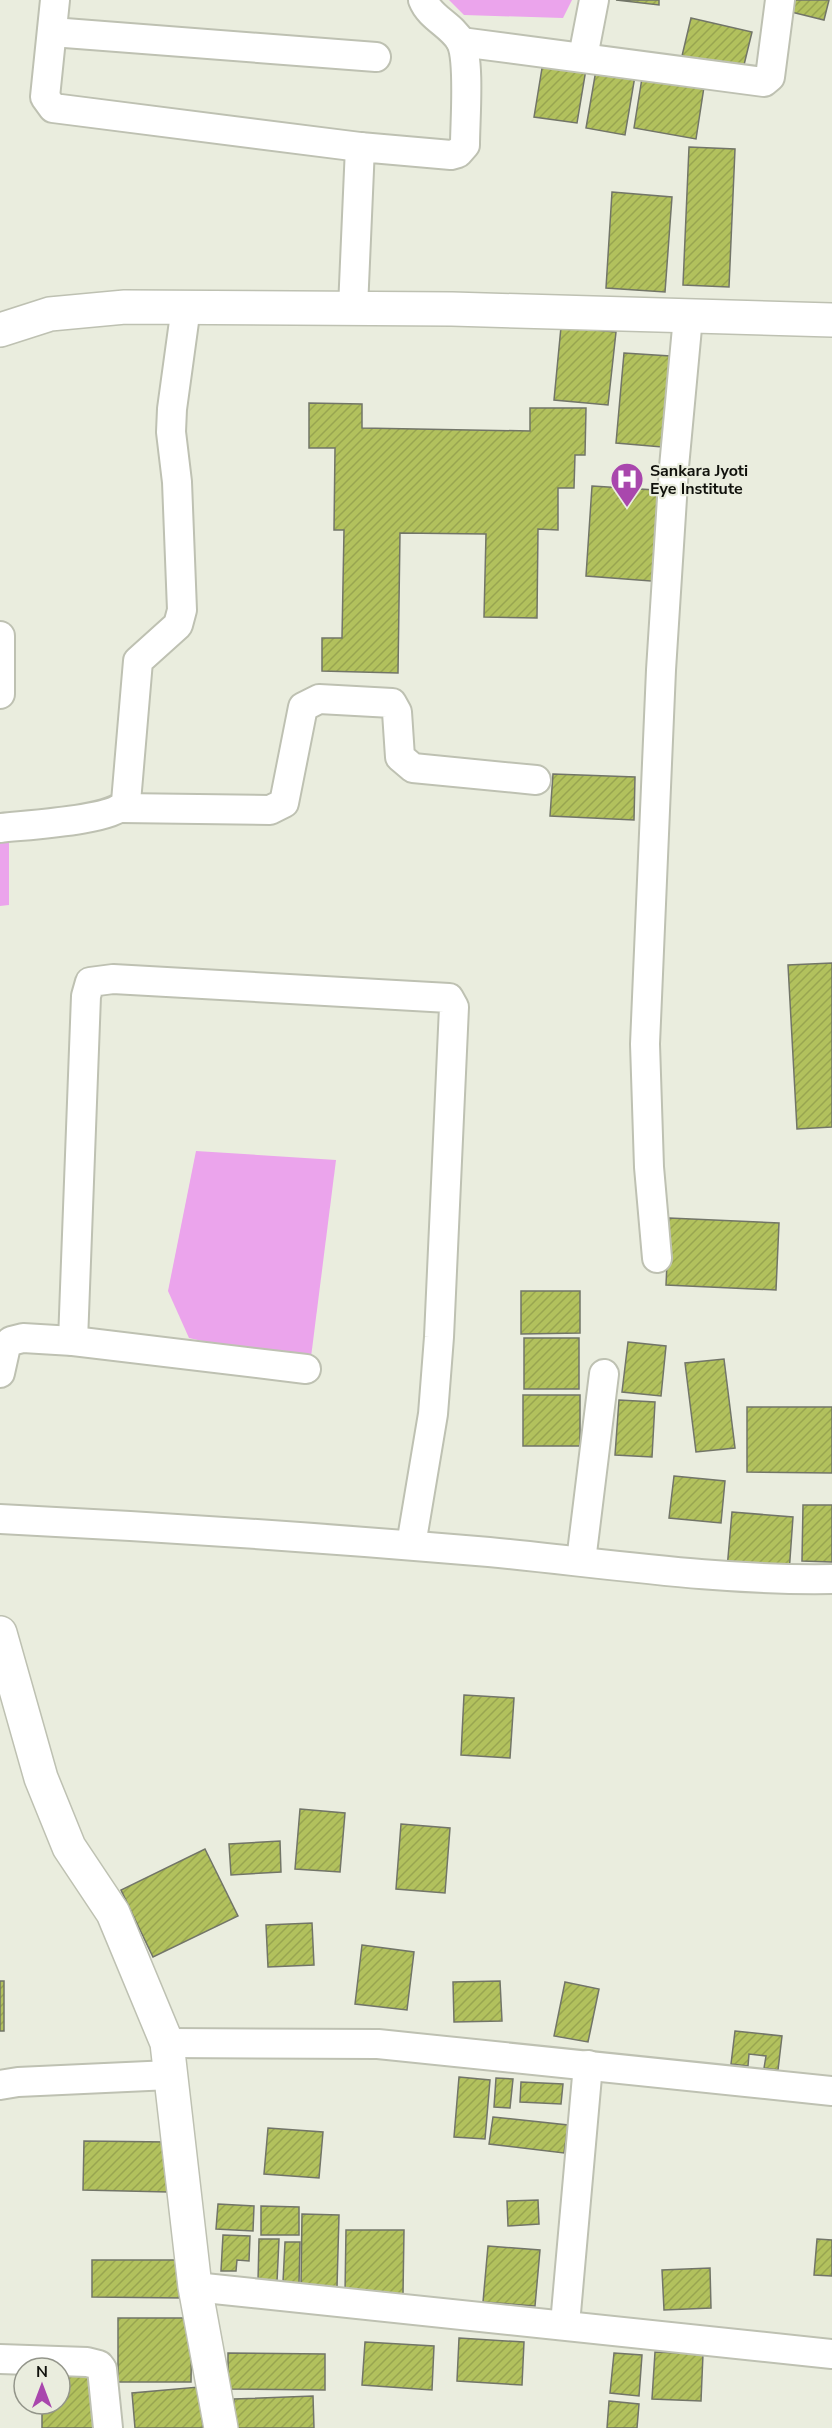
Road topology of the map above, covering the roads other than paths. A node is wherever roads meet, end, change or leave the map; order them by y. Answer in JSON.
{"nodes":[{"id":1,"x":55,"y":0,"type":"edge"},
{"id":2,"x":423,"y":0,"type":"edge"},
{"id":3,"x":594,"y":0,"type":"edge"},
{"id":4,"x":780,"y":0,"type":"edge"},
{"id":5,"x":52,"y":32,"type":"junction"},
{"id":6,"x":461,"y":42,"type":"junction"},
{"id":7,"x":376,"y":57,"type":"dead end"},
{"id":8,"x":583,"y":57,"type":"junction"},
{"id":9,"x":360,"y":147,"type":"junction"},
{"id":10,"x":186,"y":307,"type":"junction"},
{"id":11,"x":354,"y":308,"type":"junction"},
{"id":12,"x":688,"y":317,"type":"junction"},
{"id":13,"x":832,"y":320,"type":"edge"},
{"id":14,"x":0,"y":330,"type":"edge"},
{"id":15,"x":0,"y":636,"type":"edge"},
{"id":16,"x":0,"y":694,"type":"edge"},
{"id":17,"x":536,"y":780,"type":"dead end"},
{"id":18,"x":121,"y":808,"type":"junction"},
{"id":19,"x":0,"y":828,"type":"edge"},
{"id":20,"x":657,"y":1258,"type":"dead end"},
{"id":21,"x":73,"y":1341,"type":"junction"},
{"id":22,"x":306,"y":1369,"type":"dead end"},
{"id":23,"x":0,"y":1373,"type":"edge"},
{"id":24,"x":604,"y":1374,"type":"dead end"},
{"id":25,"x":0,"y":1519,"type":"edge"},
{"id":26,"x":411,"y":1545,"type":"junction"},
{"id":27,"x":581,"y":1561,"type":"junction"},
{"id":28,"x":832,"y":1579,"type":"edge"},
{"id":29,"x":0,"y":1634,"type":"edge"},
{"id":30,"x":167,"y":2043,"type":"junction"},
{"id":31,"x":588,"y":2065,"type":"junction"},
{"id":32,"x":170,"y":2075,"type":"junction"},
{"id":33,"x":0,"y":2085,"type":"edge"},
{"id":34,"x":832,"y":2091,"type":"edge"},
{"id":35,"x":195,"y":2287,"type":"junction"},
{"id":36,"x":565,"y":2324,"type":"junction"},
{"id":37,"x":832,"y":2354,"type":"edge"},
{"id":38,"x":0,"y":2359,"type":"edge"},
{"id":39,"x":108,"y":2428,"type":"edge"},
{"id":40,"x":221,"y":2428,"type":"edge"}],
"edges":[{"from":1,"to":5,"type":"street"},
{"from":2,"to":6,"type":"street"},
{"from":3,"to":8,"type":"street"},
{"from":4,"to":8,"type":"street"},
{"from":5,"to":7,"type":"street"},
{"from":5,"to":9,"type":"street"},
{"from":6,"to":8,"type":"street"},
{"from":6,"to":9,"type":"street"},
{"from":9,"to":11,"type":"street"},
{"from":10,"to":11,"type":"street"},
{"from":10,"to":14,"type":"street"},
{"from":10,"to":18,"type":"street"},
{"from":11,"to":12,"type":"street"},
{"from":12,"to":13,"type":"street"},
{"from":12,"to":20,"type":"street"},
{"from":15,"to":16,"type":"street"},
{"from":17,"to":18,"type":"street"},
{"from":18,"to":19,"type":"street"},
{"from":21,"to":22,"type":"street"},
{"from":21,"to":23,"type":"street"},
{"from":21,"to":26,"type":"street"},
{"from":24,"to":27,"type":"street"},
{"from":25,"to":26,"type":"street"},
{"from":26,"to":27,"type":"street"},
{"from":27,"to":28,"type":"street"},
{"from":29,"to":30,"type":"street"},
{"from":30,"to":31,"type":"street"},
{"from":30,"to":32,"type":"street"},
{"from":31,"to":34,"type":"street"},
{"from":31,"to":36,"type":"street"},
{"from":32,"to":33,"type":"street"},
{"from":32,"to":35,"type":"street"},
{"from":35,"to":36,"type":"street"},
{"from":35,"to":40,"type":"street"},
{"from":36,"to":37,"type":"street"},
{"from":38,"to":39,"type":"street"}]}
